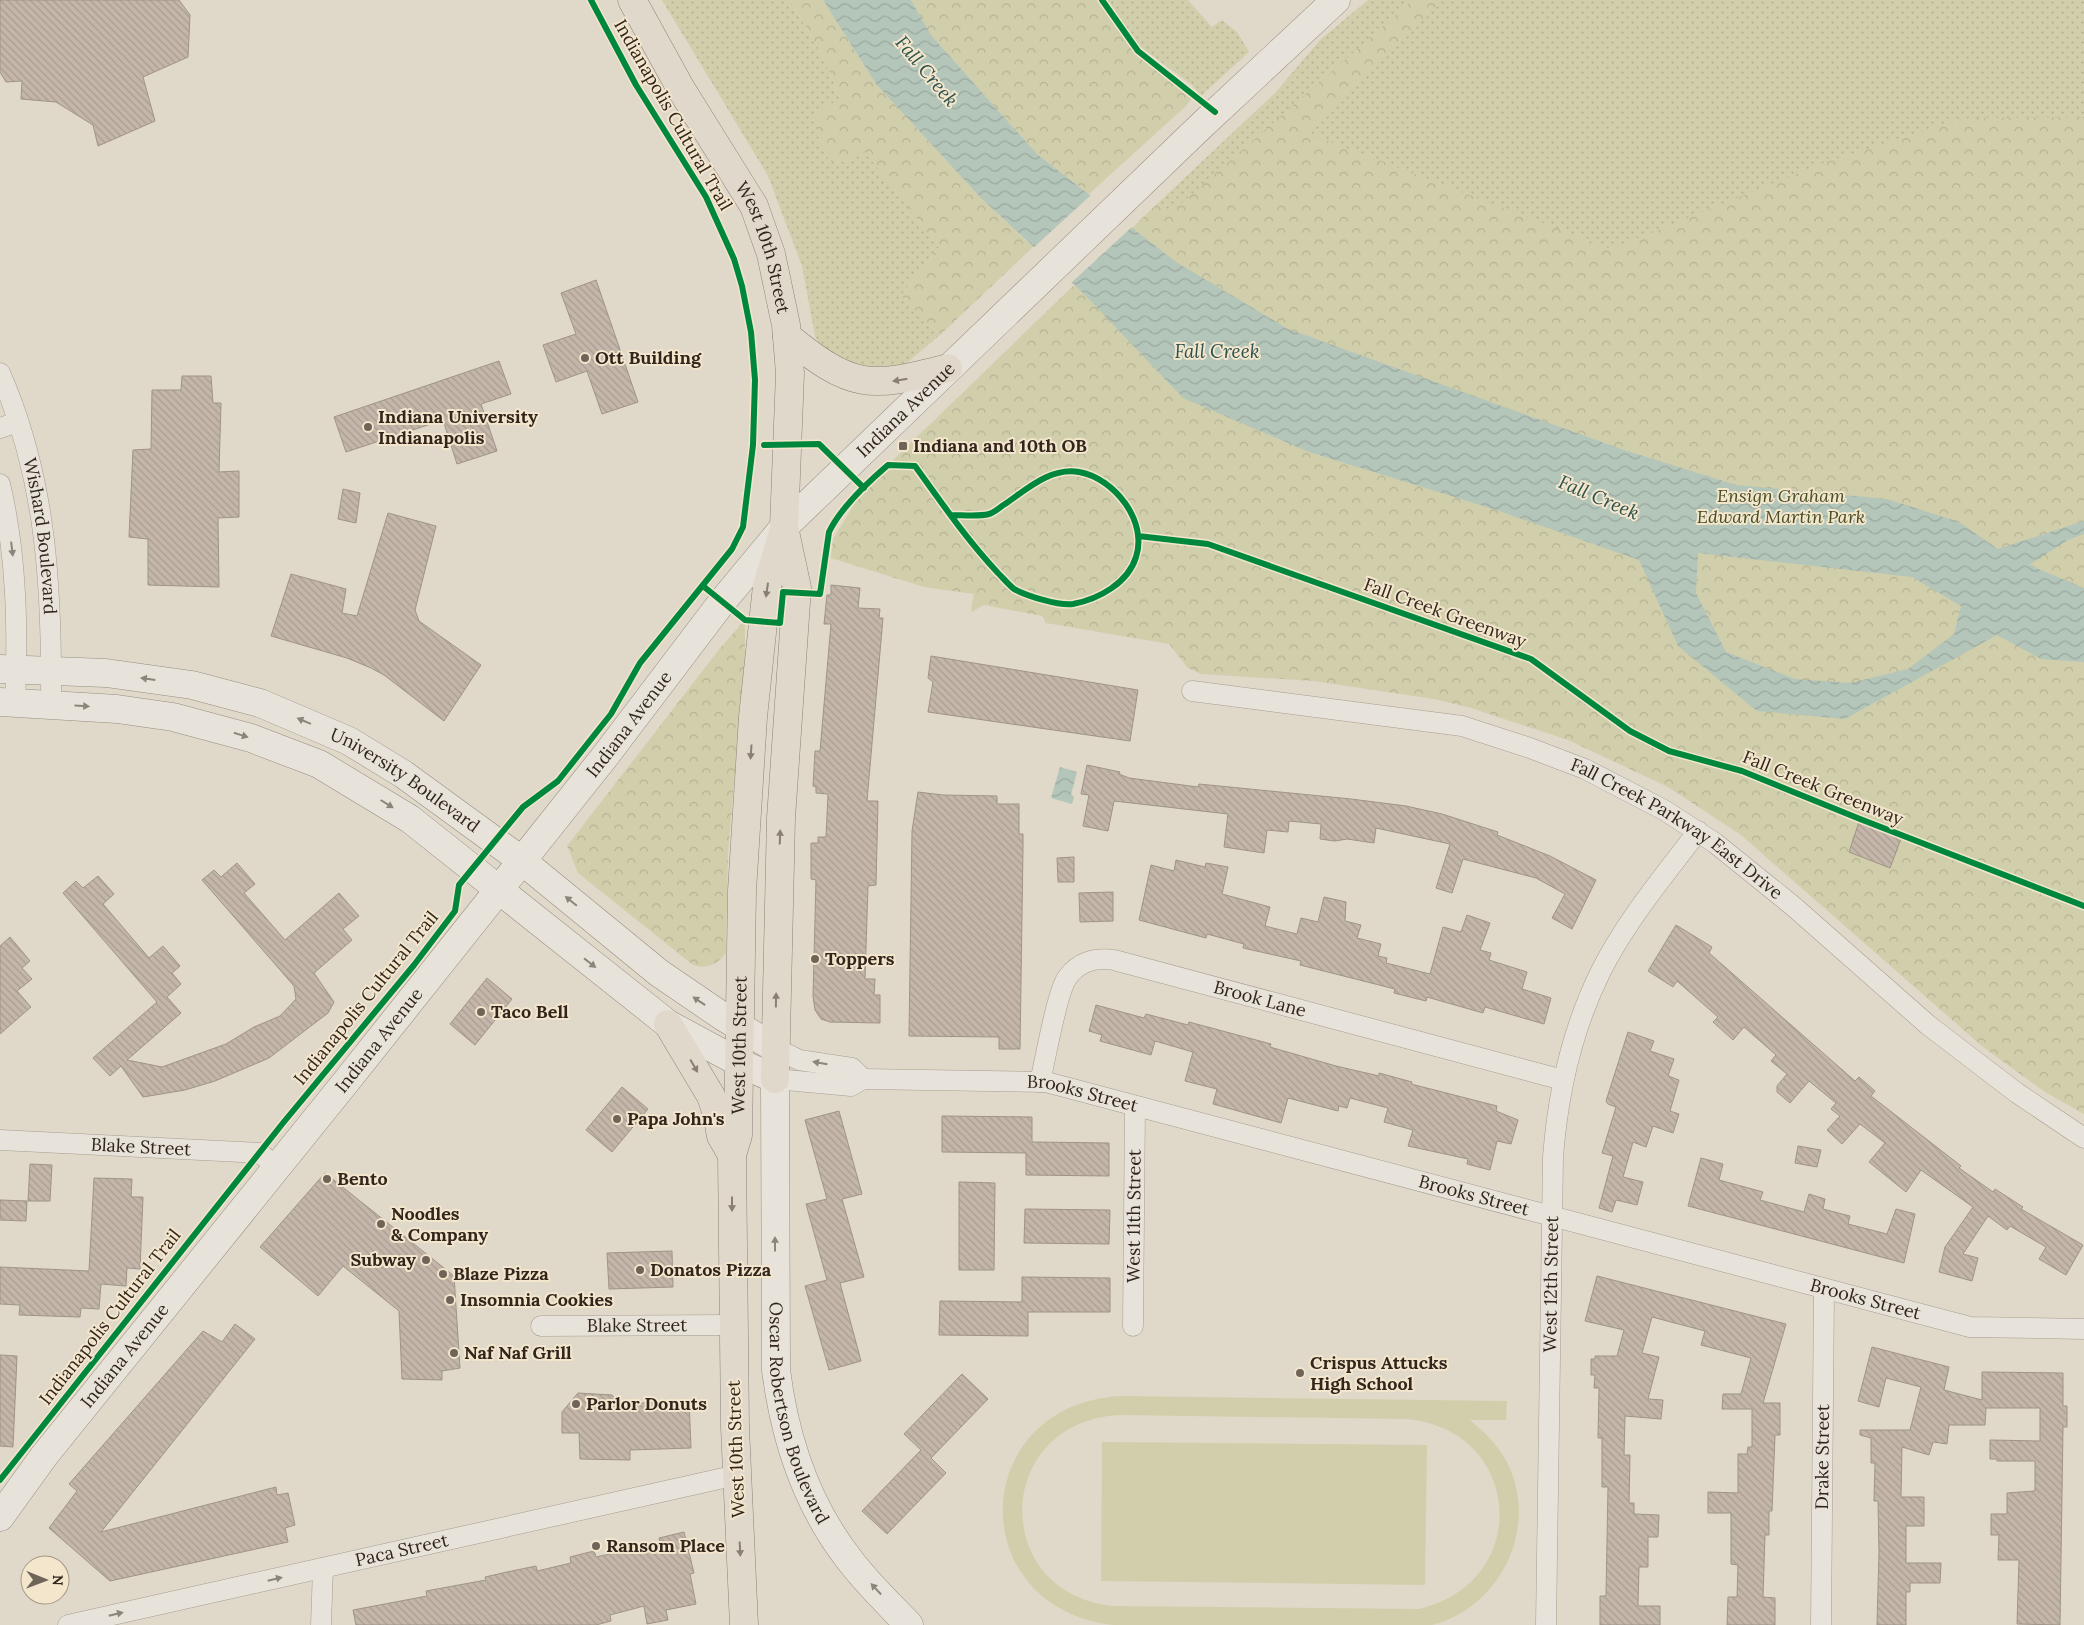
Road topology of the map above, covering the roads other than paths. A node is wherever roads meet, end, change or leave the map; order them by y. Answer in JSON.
{"nodes":[{"id":1,"x":632,"y":0,"type":"edge"},
{"id":2,"x":1336,"y":0,"type":"edge"},
{"id":3,"x":787,"y":336,"type":"junction"},
{"id":4,"x":948,"y":368,"type":"junction"},
{"id":5,"x":0,"y":373,"type":"edge"},
{"id":6,"x":9,"y":425,"type":"edge"},
{"id":7,"x":0,"y":484,"type":"edge"},
{"id":8,"x":784,"y":527,"type":"junction"},
{"id":9,"x":8,"y":669,"type":"edge"},
{"id":10,"x":51,"y":670,"type":"junction"},
{"id":11,"x":1192,"y":691,"type":"dead end"},
{"id":12,"x":8,"y":703,"type":"edge"},
{"id":13,"x":51,"y":704,"type":"junction"},
{"id":14,"x":1698,"y":831,"type":"junction"},
{"id":15,"x":521,"y":860,"type":"junction"},
{"id":16,"x":498,"y":889,"type":"junction"},
{"id":17,"x":668,"y":1024,"type":"junction"},
{"id":18,"x":741,"y":1026,"type":"junction"},
{"id":19,"x":775,"y":1048,"type":"junction"},
{"id":20,"x":740,"y":1063,"type":"junction"},
{"id":21,"x":775,"y":1079,"type":"junction"},
{"id":22,"x":863,"y":1079,"type":"junction"},
{"id":23,"x":1563,"y":1080,"type":"junction"},
{"id":24,"x":1040,"y":1082,"type":"junction"},
{"id":25,"x":1135,"y":1106,"type":"junction"},
{"id":26,"x":2084,"y":1138,"type":"edge"},
{"id":27,"x":0,"y":1140,"type":"edge"},
{"id":28,"x":732,"y":1155,"type":"junction"},
{"id":29,"x":276,"y":1167,"type":"junction"},
{"id":30,"x":1551,"y":1216,"type":"junction"},
{"id":31,"x":1824,"y":1289,"type":"junction"},
{"id":32,"x":732,"y":1325,"type":"junction"},
{"id":33,"x":541,"y":1326,"type":"dead end"},
{"id":34,"x":1133,"y":1326,"type":"dead end"},
{"id":35,"x":2084,"y":1329,"type":"edge"},
{"id":36,"x":737,"y":1475,"type":"junction"},
{"id":37,"x":0,"y":1517,"type":"edge"},
{"id":38,"x":323,"y":1568,"type":"junction"},
{"id":39,"x":68,"y":1625,"type":"edge"},
{"id":40,"x":321,"y":1625,"type":"edge"},
{"id":41,"x":744,"y":1625,"type":"edge"},
{"id":42,"x":909,"y":1625,"type":"edge"},
{"id":43,"x":1546,"y":1625,"type":"edge"},
{"id":44,"x":1821,"y":1625,"type":"edge"}],
"edges":[{"from":1,"to":3,"type":"main road","name":"West 10th Street"},
{"from":2,"to":4,"type":"main road","name":"Indiana Avenue"},
{"from":4,"to":3,"type":"main road","one_way":true},
{"from":3,"to":8,"type":"main road","name":"West 10th Street"},
{"from":4,"to":8,"type":"main road","name":"Indiana Avenue"},
{"from":5,"to":6,"type":"street","name":"Wishard Boulevard"},
{"from":6,"to":10,"type":"street","name":"Wishard Boulevard"},
{"from":7,"to":9,"type":"street","name":"Wishard Boulevard","one_way":true},
{"from":8,"to":15,"type":"main road","name":"Indiana Avenue"},
{"from":8,"to":18,"type":"main road","name":"West 10th Street","one_way":true},
{"from":19,"to":8,"type":"main road","name":"West 10th Street","one_way":true},
{"from":9,"to":10,"type":"main road","name":"University Boulevard"},
{"from":9,"to":12,"type":"street","name":"Wishard Boulevard"},
{"from":10,"to":13,"type":"street","name":"Wishard Boulevard"},
{"from":15,"to":10,"type":"main road","name":"University Boulevard","one_way":true},
{"from":11,"to":14,"type":"street","name":"Fall Creek Parkway East Drive"},
{"from":12,"to":13,"type":"main road","name":"University Boulevard"},
{"from":13,"to":16,"type":"main road","name":"University Boulevard","one_way":true},
{"from":14,"to":23,"type":"street","name":"West 12th Street"},
{"from":14,"to":26,"type":"street","name":"Fall Creek Parkway East Drive"},
{"from":15,"to":16,"type":"main road","name":"Indiana Avenue"},
{"from":18,"to":15,"type":"main road","name":"University Boulevard","one_way":true},
{"from":16,"to":17,"type":"main road","name":"University Boulevard","one_way":true},
{"from":16,"to":29,"type":"main road","name":"Indiana Avenue"},
{"from":17,"to":20,"type":"main road","name":"University Boulevard"},
{"from":17,"to":28,"type":"main road","one_way":true},
{"from":18,"to":19,"type":"main road","name":"University Boulevard"},
{"from":18,"to":20,"type":"main road","name":"West 10th Street"},
{"from":19,"to":21,"type":"main road","name":"Oscar Robertson Boulevard"},
{"from":22,"to":19,"type":"street","one_way":true},
{"from":20,"to":21,"type":"main road","name":"University Boulevard"},
{"from":20,"to":28,"type":"main road","name":"West 10th Street"},
{"from":21,"to":22,"type":"street","name":"Brooks Street"},
{"from":42,"to":21,"type":"main road","name":"Oscar Robertson Boulevard","one_way":true},
{"from":22,"to":24,"type":"street","name":"Brooks Street"},
{"from":23,"to":24,"type":"street","name":"Brook Lane"},
{"from":23,"to":30,"type":"street","name":"West 12th Street"},
{"from":24,"to":25,"type":"street","name":"Brooks Street"},
{"from":25,"to":30,"type":"street","name":"Brooks Street"},
{"from":25,"to":34,"type":"street","name":"West 11th Street"},
{"from":27,"to":29,"type":"street","name":"Blake Street"},
{"from":28,"to":32,"type":"main road","name":"West 10th Street","one_way":true},
{"from":29,"to":37,"type":"main road","name":"Indiana Avenue"},
{"from":30,"to":31,"type":"street","name":"Brooks Street"},
{"from":30,"to":43,"type":"street","name":"West 12th Street"},
{"from":31,"to":35,"type":"street","name":"Brooks Street"},
{"from":31,"to":44,"type":"street","name":"Drake Street"},
{"from":32,"to":33,"type":"street","name":"Blake Street"},
{"from":32,"to":36,"type":"main road","name":"West 10th Street"},
{"from":36,"to":38,"type":"street","name":"Paca Street"},
{"from":36,"to":41,"type":"main road","name":"West 10th Street","one_way":true},
{"from":39,"to":38,"type":"street","name":"Paca Street","one_way":true},
{"from":38,"to":40,"type":"street"}]}
